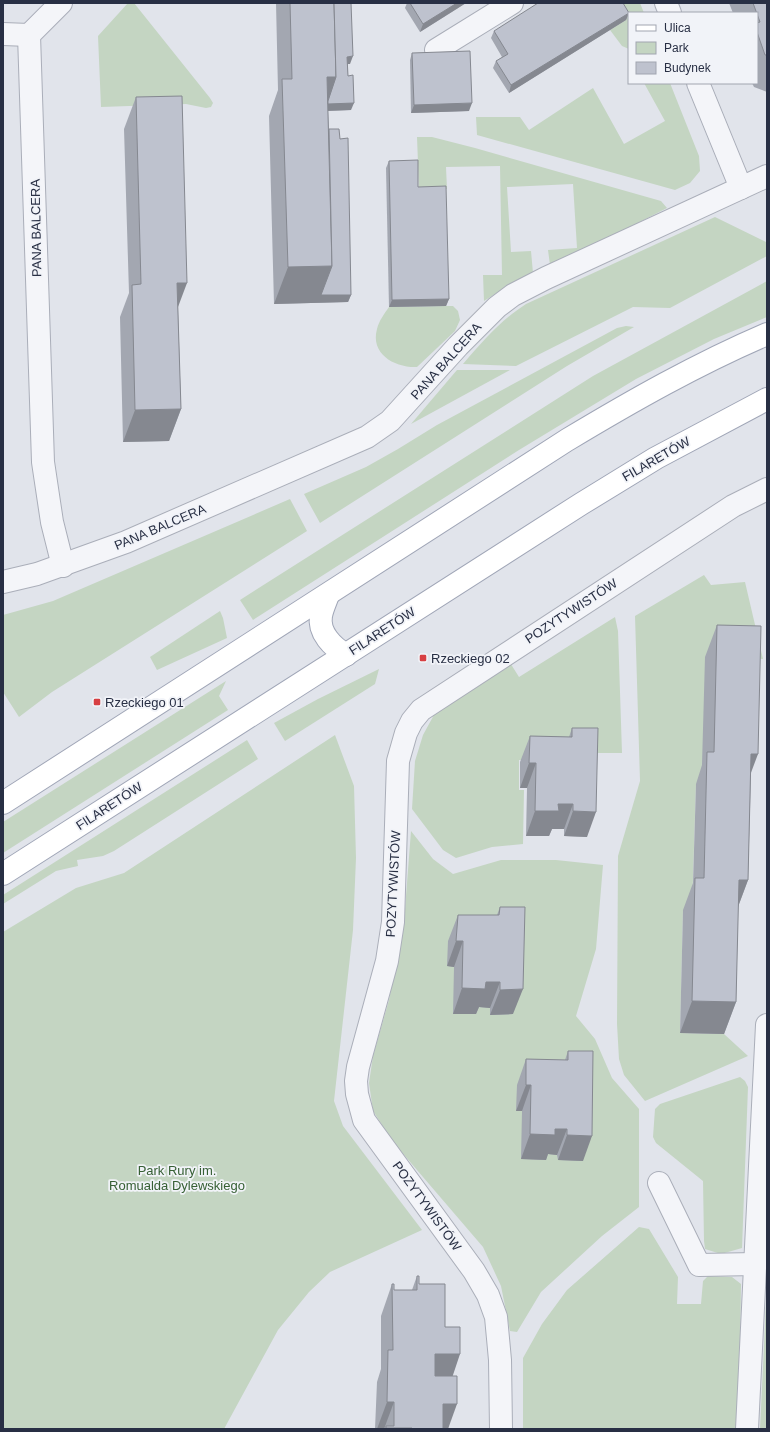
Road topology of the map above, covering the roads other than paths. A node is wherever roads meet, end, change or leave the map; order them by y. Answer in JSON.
{"nodes":[{"id":1,"x":60,"y":3,"type":"edge"},
{"id":2,"x":512,"y":3,"type":"edge"},
{"id":3,"x":3,"y":34,"type":"edge"},
{"id":4,"x":30,"y":35,"type":"junction"},
{"id":5,"x":436,"y":50,"type":"dead end"},
{"id":6,"x":698,"y":84,"type":"edge"},
{"id":7,"x":767,"y":176,"type":"edge"},
{"id":8,"x":741,"y":188,"type":"junction"},
{"id":9,"x":767,"y":334,"type":"edge"},
{"id":10,"x":767,"y":399,"type":"edge"},
{"id":11,"x":767,"y":489,"type":"edge"},
{"id":12,"x":63,"y":566,"type":"junction"},
{"id":13,"x":3,"y":582,"type":"edge"},
{"id":14,"x":328,"y":594,"type":"junction"},
{"id":15,"x":346,"y":654,"type":"junction"},
{"id":16,"x":3,"y":803,"type":"edge"},
{"id":17,"x":3,"y":874,"type":"edge"},
{"id":18,"x":767,"y":1025,"type":"edge"},
{"id":19,"x":659,"y":1183,"type":"dead end"},
{"id":20,"x":756,"y":1264,"type":"junction"},
{"id":21,"x":501,"y":1429,"type":"edge"},
{"id":22,"x":747,"y":1429,"type":"edge"}],
"edges":[{"from":1,"to":4,"type":"street"},
{"from":2,"to":5,"type":"street"},
{"from":3,"to":4,"type":"street"},
{"from":4,"to":12,"type":"street","name":"PANA BALCERA"},
{"from":6,"to":8,"type":"street"},
{"from":7,"to":8,"type":"street","name":"PANA BALCERA"},
{"from":8,"to":12,"type":"street","name":"PANA BALCERA"},
{"from":9,"to":14,"type":"main road"},
{"from":10,"to":15,"type":"main road","name":"FILARETÓW"},
{"from":11,"to":21,"type":"street","name":"POZYTYWISTÓW"},
{"from":12,"to":13,"type":"street"},
{"from":14,"to":15,"type":"main road"},
{"from":14,"to":16,"type":"main road"},
{"from":15,"to":17,"type":"main road","name":"FILARETÓW"},
{"from":18,"to":20,"type":"street"},
{"from":19,"to":20,"type":"street"},
{"from":20,"to":22,"type":"street"}]}
